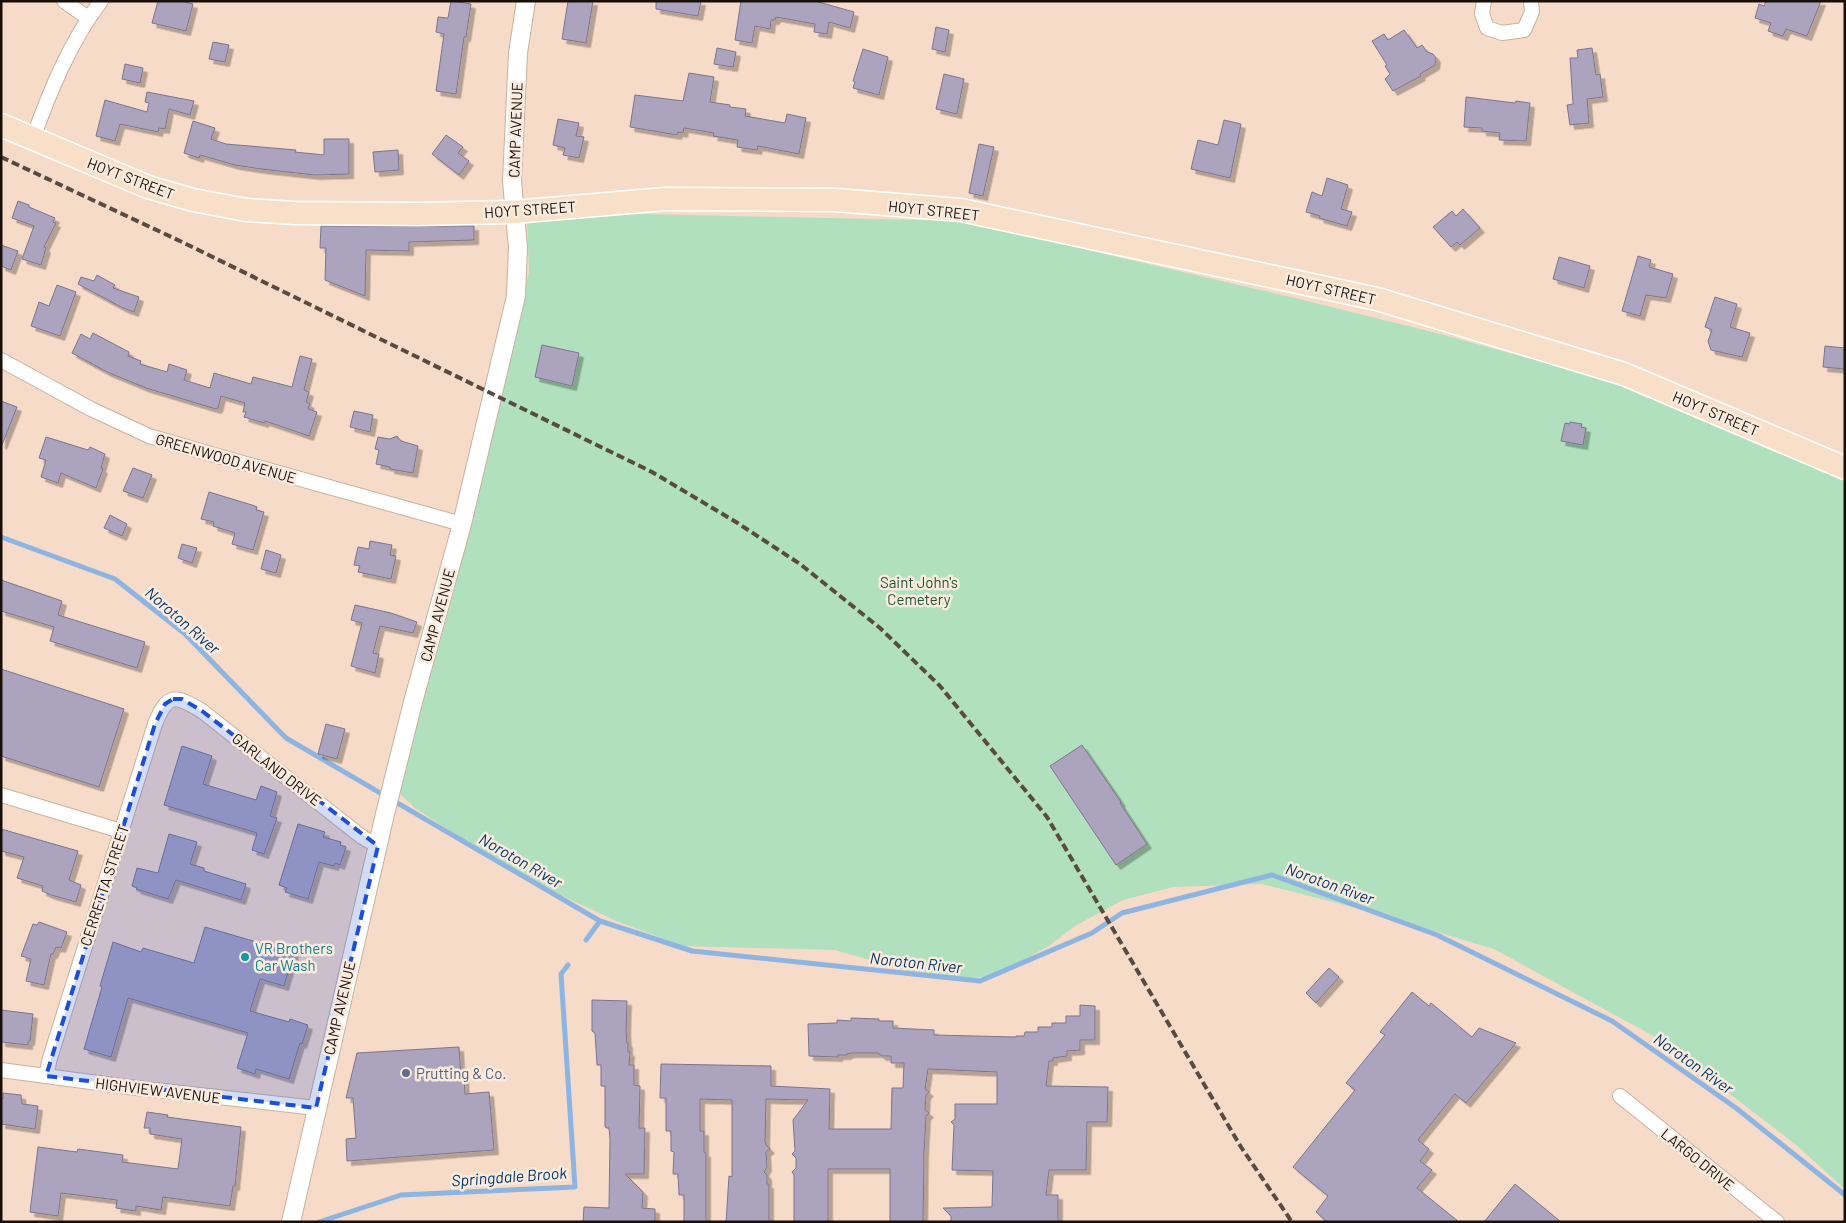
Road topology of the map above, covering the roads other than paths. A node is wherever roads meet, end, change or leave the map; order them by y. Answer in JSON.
{"nodes":[{"id":1,"x":64,"y":1,"type":"edge"},
{"id":2,"x":101,"y":1,"type":"edge"},
{"id":3,"x":526,"y":1,"type":"edge"},
{"id":4,"x":1484,"y":1,"type":"edge"},
{"id":5,"x":1531,"y":1,"type":"edge"},
{"id":6,"x":88,"y":18,"type":"junction"},
{"id":7,"x":1,"y":125,"type":"edge"},
{"id":8,"x":32,"y":138,"type":"junction"},
{"id":9,"x":514,"y":212,"type":"junction"},
{"id":10,"x":1,"y":360,"type":"edge"},
{"id":11,"x":1845,"y":468,"type":"edge"},
{"id":12,"x":462,"y":524,"type":"junction"},
{"id":13,"x":173,"y":699,"type":"joint"},
{"id":14,"x":1,"y":795,"type":"edge"},
{"id":15,"x":121,"y":831,"type":"junction"},
{"id":16,"x":378,"y":846,"type":"junction"},
{"id":17,"x":1,"y":1070,"type":"edge"},
{"id":18,"x":46,"y":1076,"type":"junction"},
{"id":19,"x":1620,"y":1096,"type":"dead end"},
{"id":20,"x":316,"y":1108,"type":"junction"},
{"id":21,"x":290,"y":1222,"type":"edge"},
{"id":22,"x":1777,"y":1222,"type":"edge"}],
"edges":[{"from":1,"to":6,"type":"street"},
{"from":2,"to":6,"type":"street"},
{"from":3,"to":9,"type":"street","name":"CAMP AVENUE"},
{"from":4,"to":5,"type":"street"},
{"from":6,"to":8,"type":"street"},
{"from":7,"to":8,"type":"main road","name":"HOYT STREET"},
{"from":8,"to":9,"type":"main road","name":"HOYT STREET"},
{"from":9,"to":11,"type":"main road","name":"HOYT STREET"},
{"from":9,"to":12,"type":"street","name":"CAMP AVENUE"},
{"from":10,"to":12,"type":"street","name":"GREENWOOD AVENUE"},
{"from":12,"to":16,"type":"street","name":"CAMP AVENUE"},
{"from":13,"to":15,"type":"street","name":"CERRETTA STREET"},
{"from":13,"to":16,"type":"street","name":"GARLAND DRIVE"},
{"from":14,"to":15,"type":"street"},
{"from":15,"to":18,"type":"street","name":"CERRETTA STREET"},
{"from":16,"to":20,"type":"street","name":"CAMP AVENUE"},
{"from":17,"to":18,"type":"street","name":"HIGHVIEW AVENUE"},
{"from":18,"to":20,"type":"street","name":"HIGHVIEW AVENUE"},
{"from":19,"to":22,"type":"street","name":"LARGO DRIVE"},
{"from":20,"to":21,"type":"street","name":"CAMP AVENUE"}]}
